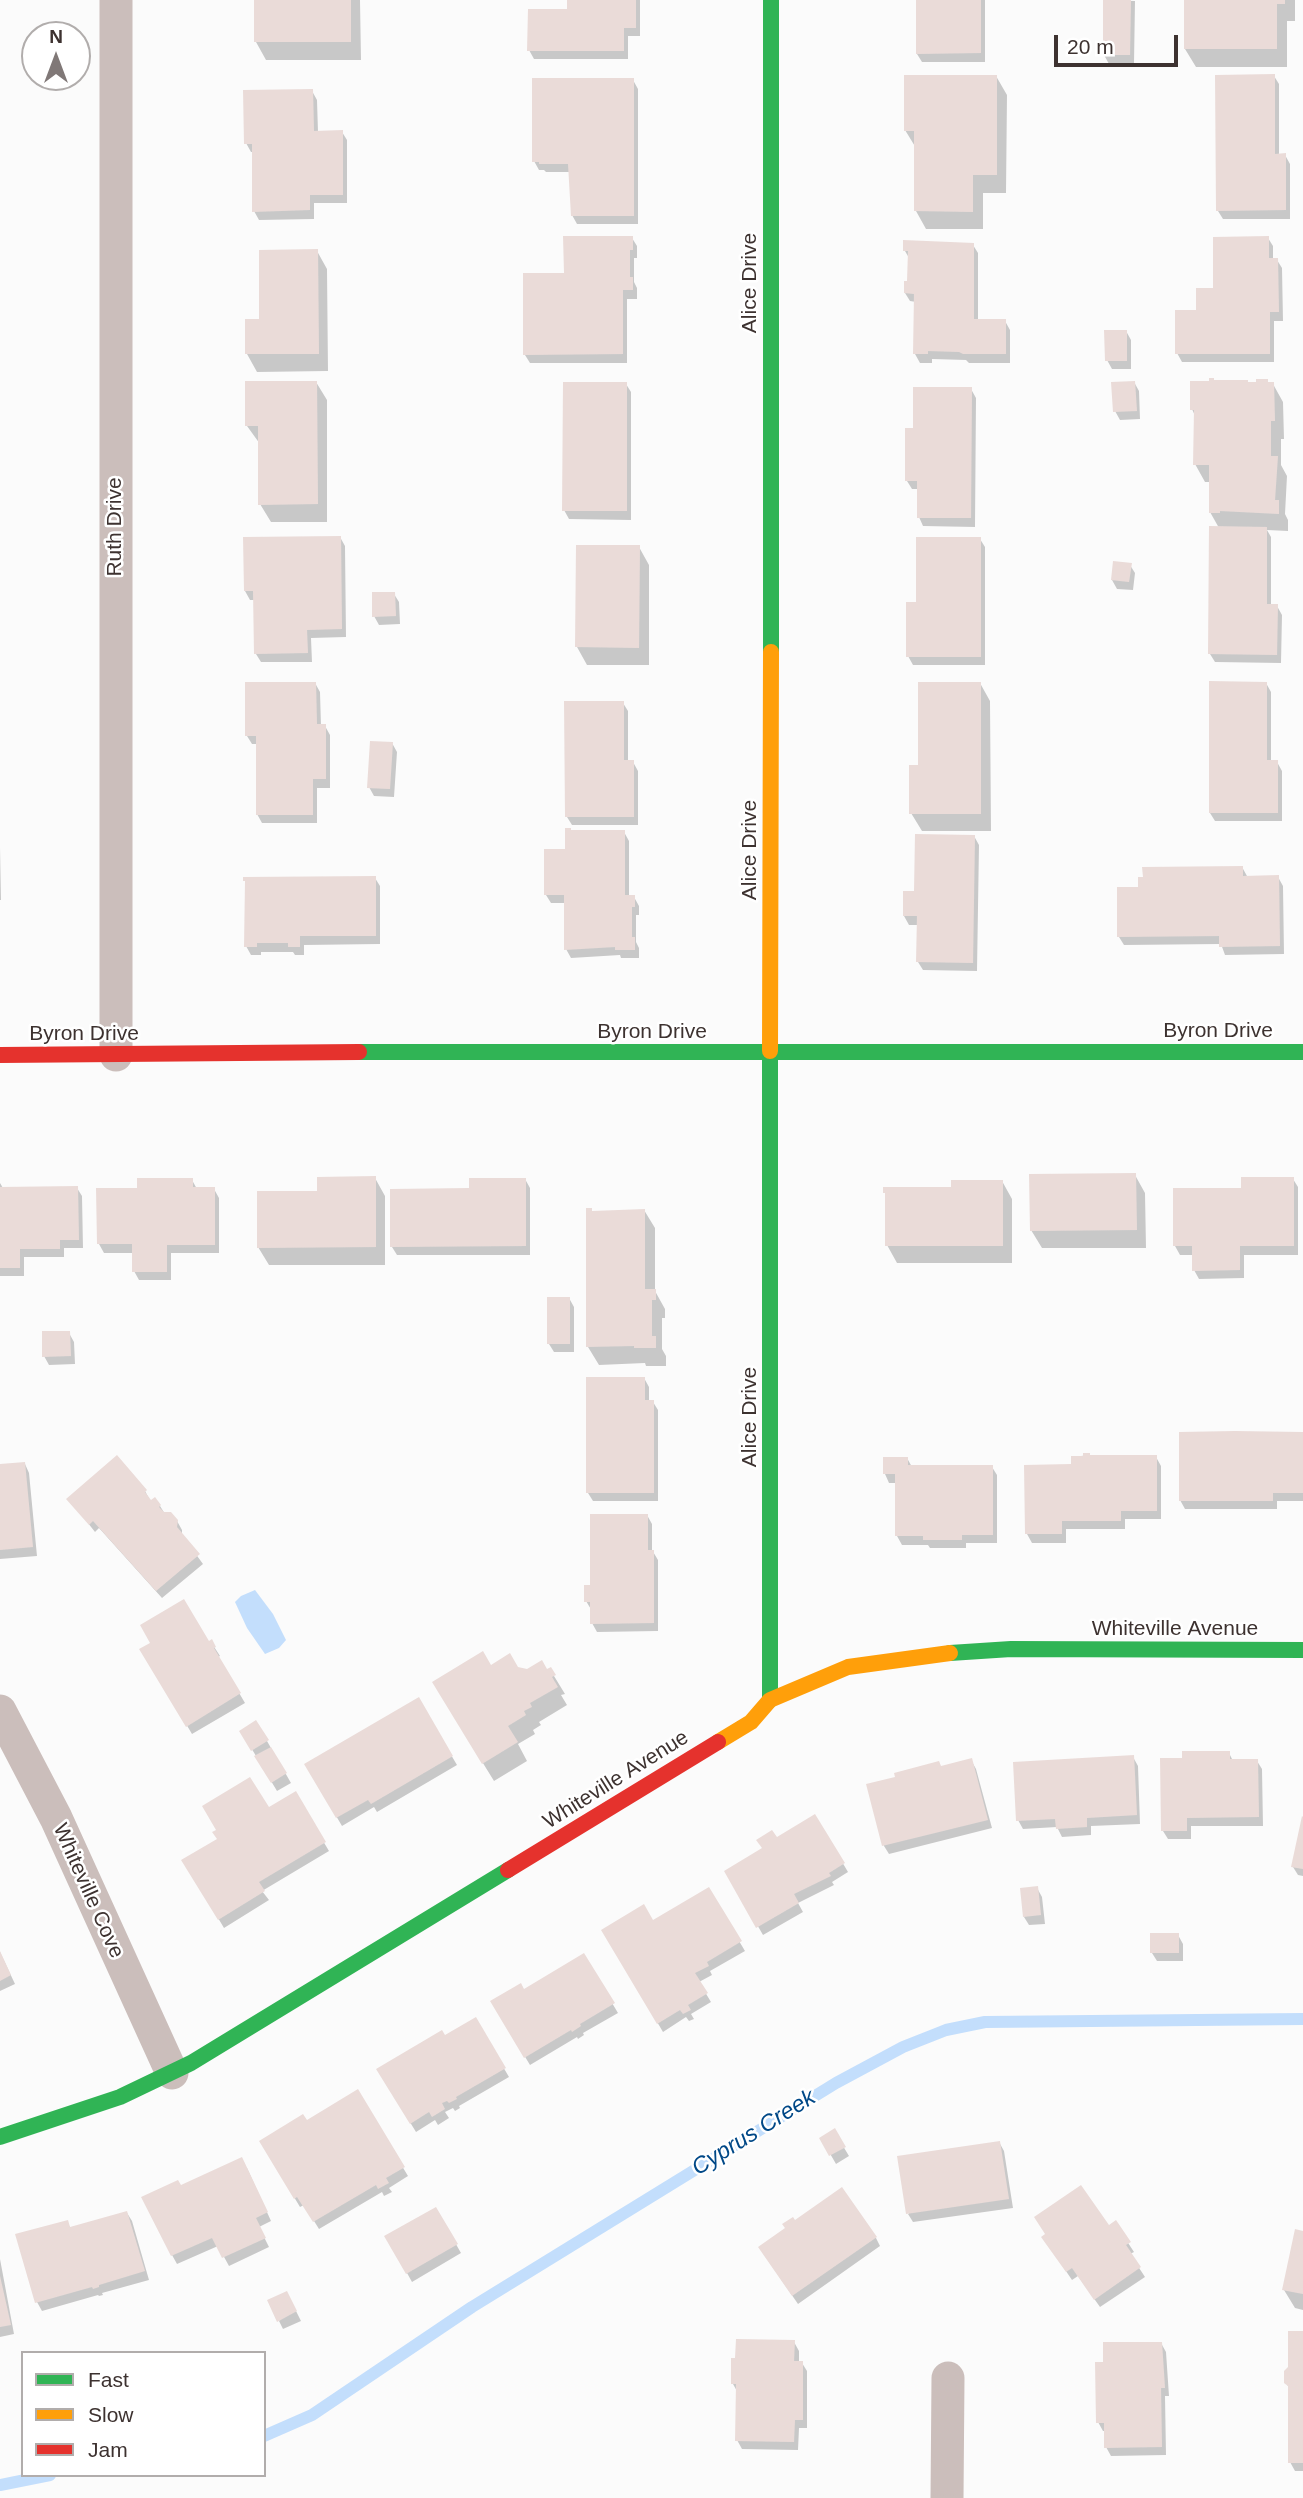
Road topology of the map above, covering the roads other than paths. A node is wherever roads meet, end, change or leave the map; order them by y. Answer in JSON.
{"nodes":[{"id":1,"x":116,"y":0,"type":"edge"},
{"id":2,"x":771,"y":0,"type":"edge"},
{"id":3,"x":1303,"y":1052,"type":"edge"},
{"id":4,"x":772,"y":1054,"type":"junction"},
{"id":5,"x":0,"y":1055,"type":"edge"},
{"id":6,"x":116,"y":1055,"type":"junction"},
{"id":7,"x":1303,"y":1650,"type":"edge"},
{"id":8,"x":770,"y":1700,"type":"junction"},
{"id":9,"x":0,"y":1711,"type":"edge"},
{"id":10,"x":172,"y":2073,"type":"junction"},
{"id":11,"x":0,"y":2137,"type":"edge"},
{"id":12,"x":948,"y":2378,"type":"dead end"},
{"id":13,"x":947,"y":2498,"type":"edge"}],
"edges":[{"from":1,"to":6,"type":"street","name":"Ruth Drive"},
{"from":2,"to":4,"type":"street","name":"Alice Drive"},
{"from":3,"to":4,"type":"street","name":"Byron Drive"},
{"from":4,"to":6,"type":"street","name":"Byron Drive"},
{"from":4,"to":8,"type":"street","name":"Alice Drive"},
{"from":5,"to":6,"type":"street","name":"Byron Drive"},
{"from":7,"to":8,"type":"street","name":"Whiteville Avenue"},
{"from":8,"to":10,"type":"street","name":"Whiteville Avenue"},
{"from":9,"to":10,"type":"street","name":"Whiteville Cove"},
{"from":10,"to":11,"type":"street","name":"Whiteville Avenue"},
{"from":12,"to":13,"type":"street"}]}
